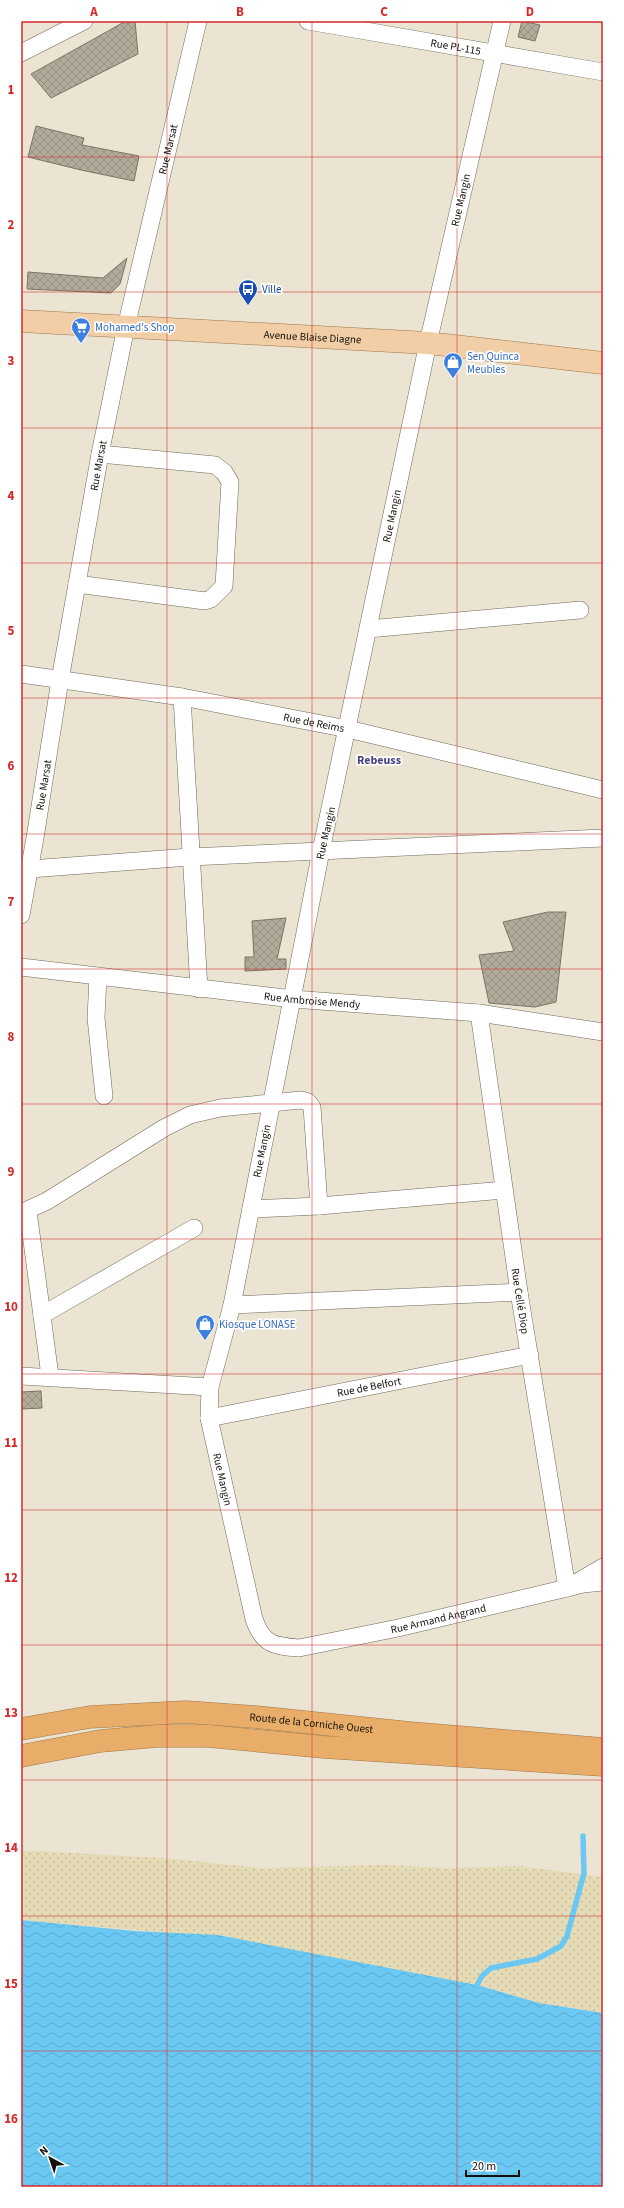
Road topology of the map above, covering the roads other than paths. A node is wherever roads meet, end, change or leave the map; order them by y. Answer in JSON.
{"nodes":[{"id":1,"x":84,"y":21,"type":"edge"},
{"id":2,"x":198,"y":21,"type":"edge"},
{"id":3,"x":308,"y":21,"type":"edge"},
{"id":4,"x":502,"y":21,"type":"edge"},
{"id":5,"x":495,"y":52,"type":"junction"},
{"id":6,"x":21,"y":53,"type":"edge"},
{"id":7,"x":603,"y":72,"type":"edge"},
{"id":8,"x":21,"y":320,"type":"edge"},
{"id":9,"x":126,"y":327,"type":"junction"},
{"id":10,"x":428,"y":343,"type":"junction"},
{"id":11,"x":603,"y":363,"type":"edge"},
{"id":12,"x":100,"y":454,"type":"junction"},
{"id":13,"x":77,"y":584,"type":"junction"},
{"id":14,"x":580,"y":610,"type":"dead end"},
{"id":15,"x":368,"y":629,"type":"junction"},
{"id":16,"x":21,"y":674,"type":"edge"},
{"id":17,"x":60,"y":680,"type":"junction"},
{"id":18,"x":182,"y":696,"type":"junction"},
{"id":19,"x":348,"y":729,"type":"junction"},
{"id":20,"x":603,"y":790,"type":"edge"},
{"id":21,"x":28,"y":837,"type":"edge"},
{"id":22,"x":603,"y":838,"type":"edge"},
{"id":23,"x":321,"y":851,"type":"junction"},
{"id":24,"x":190,"y":857,"type":"junction"},
{"id":25,"x":30,"y":869,"type":"junction"},
{"id":26,"x":21,"y":915,"type":"edge"},
{"id":27,"x":21,"y":967,"type":"edge"},
{"id":28,"x":98,"y":977,"type":"junction"},
{"id":29,"x":199,"y":989,"type":"junction"},
{"id":30,"x":293,"y":999,"type":"junction"},
{"id":31,"x":479,"y":1013,"type":"junction"},
{"id":32,"x":603,"y":1032,"type":"edge"},
{"id":33,"x":104,"y":1096,"type":"dead end"},
{"id":34,"x":271,"y":1102,"type":"junction"},
{"id":35,"x":504,"y":1190,"type":"junction"},
{"id":36,"x":319,"y":1206,"type":"junction"},
{"id":37,"x":251,"y":1208,"type":"junction"},
{"id":38,"x":24,"y":1212,"type":"edge"},
{"id":39,"x":194,"y":1228,"type":"dead end"},
{"id":40,"x":519,"y":1292,"type":"junction"},
{"id":41,"x":232,"y":1305,"type":"junction"},
{"id":42,"x":42,"y":1316,"type":"junction"},
{"id":43,"x":530,"y":1355,"type":"junction"},
{"id":44,"x":21,"y":1376,"type":"edge"},
{"id":45,"x":50,"y":1376,"type":"junction"},
{"id":46,"x":210,"y":1387,"type":"junction"},
{"id":47,"x":209,"y":1418,"type":"junction"},
{"id":48,"x":603,"y":1567,"type":"edge"},
{"id":49,"x":603,"y":1582,"type":"edge"},
{"id":50,"x":567,"y":1588,"type":"junction"},
{"id":51,"x":268,"y":1643,"type":"joint"},
{"id":52,"x":21,"y":1730,"type":"edge"},
{"id":53,"x":603,"y":1749,"type":"edge"},
{"id":54,"x":21,"y":1756,"type":"edge"},
{"id":55,"x":603,"y":1765,"type":"edge"}],
"edges":[{"from":1,"to":6,"type":"street"},
{"from":2,"to":9,"type":"street","name":"Rue Marsat"},
{"from":3,"to":5,"type":"street","name":"Rue PL-115"},
{"from":4,"to":5,"type":"street","name":"Rue Mangin"},
{"from":5,"to":7,"type":"street","name":"Rue PL-115"},
{"from":5,"to":10,"type":"street","name":"Rue Mangin"},
{"from":8,"to":9,"type":"main road","name":"Avenue Blaise Diagne"},
{"from":9,"to":10,"type":"main road","name":"Avenue Blaise Diagne"},
{"from":9,"to":12,"type":"street","name":"Rue Marsat"},
{"from":10,"to":11,"type":"main road","name":"Avenue Blaise Diagne"},
{"from":10,"to":15,"type":"street","name":"Rue Mangin"},
{"from":12,"to":13,"type":"street","name":"Rue Marsat"},
{"from":12,"to":13,"type":"street"},
{"from":13,"to":17,"type":"street","name":"Rue Marsat"},
{"from":14,"to":15,"type":"street"},
{"from":15,"to":19,"type":"street","name":"Rue Mangin"},
{"from":16,"to":17,"type":"street","name":"Rue de Reims"},
{"from":17,"to":18,"type":"street","name":"Rue de Reims"},
{"from":17,"to":21,"type":"street","name":"Rue Marsat"},
{"from":18,"to":19,"type":"street","name":"Rue de Reims"},
{"from":18,"to":24,"type":"street"},
{"from":19,"to":20,"type":"street","name":"Rue de Reims"},
{"from":19,"to":23,"type":"street","name":"Rue Mangin"},
{"from":21,"to":25,"type":"street","name":"Rue Marsat"},
{"from":22,"to":23,"type":"street"},
{"from":23,"to":24,"type":"street"},
{"from":23,"to":30,"type":"street","name":"Rue Mangin"},
{"from":24,"to":25,"type":"street"},
{"from":24,"to":29,"type":"street"},
{"from":25,"to":26,"type":"street","name":"Rue Marsat"},
{"from":27,"to":28,"type":"street","name":"Rue Ambroise Mendy"},
{"from":28,"to":29,"type":"street","name":"Rue Ambroise Mendy"},
{"from":28,"to":33,"type":"street"},
{"from":29,"to":30,"type":"street","name":"Rue Ambroise Mendy"},
{"from":30,"to":31,"type":"street","name":"Rue Ambroise Mendy"},
{"from":30,"to":34,"type":"street","name":"Rue Mangin"},
{"from":31,"to":32,"type":"street","name":"Rue Ambroise Mendy"},
{"from":31,"to":35,"type":"street","name":"Rue Cellé Diop"},
{"from":34,"to":36,"type":"street"},
{"from":34,"to":37,"type":"street","name":"Rue Mangin"},
{"from":34,"to":38,"type":"street"},
{"from":35,"to":36,"type":"street"},
{"from":35,"to":40,"type":"street","name":"Rue Cellé Diop"},
{"from":36,"to":37,"type":"street"},
{"from":37,"to":41,"type":"street","name":"Rue Mangin"},
{"from":38,"to":42,"type":"street"},
{"from":39,"to":42,"type":"street"},
{"from":40,"to":41,"type":"street"},
{"from":40,"to":43,"type":"street","name":"Rue Cellé Diop"},
{"from":41,"to":46,"type":"street","name":"Rue Mangin"},
{"from":42,"to":45,"type":"street"},
{"from":43,"to":47,"type":"street","name":"Rue de Belfort"},
{"from":43,"to":50,"type":"street","name":"Rue Cellé Diop"},
{"from":44,"to":45,"type":"street"},
{"from":45,"to":46,"type":"street"},
{"from":46,"to":47,"type":"street","name":"Rue Mangin"},
{"from":47,"to":51,"type":"street","name":"Rue Mangin"},
{"from":48,"to":50,"type":"street","name":"Rue Armand Angrand"},
{"from":49,"to":50,"type":"street"},
{"from":50,"to":51,"type":"street","name":"Rue Armand Angrand"},
{"from":52,"to":53,"type":"highway","name":"Route de la Corniche Ouest"},
{"from":54,"to":55,"type":"highway","name":"Route de la Corniche Ouest"}]}
